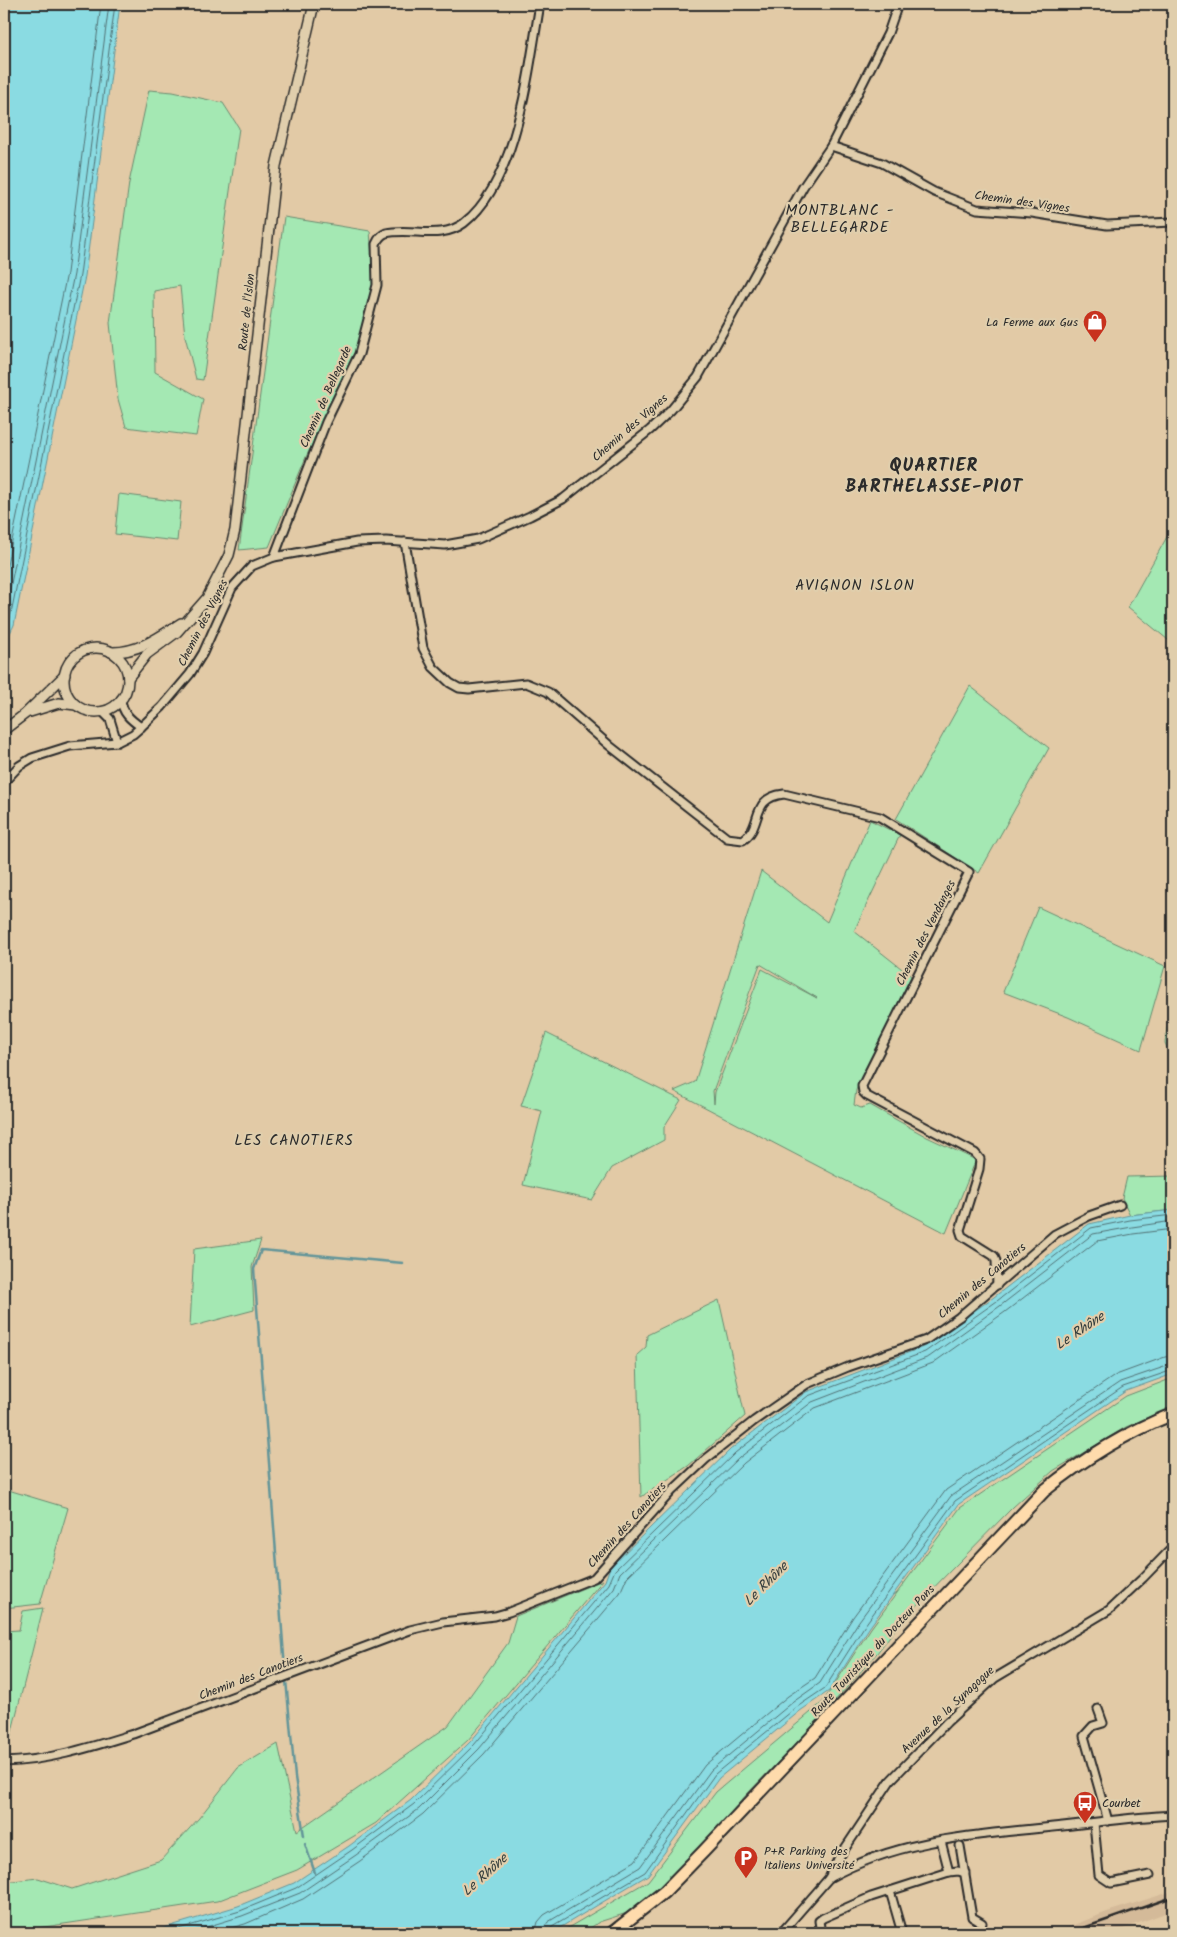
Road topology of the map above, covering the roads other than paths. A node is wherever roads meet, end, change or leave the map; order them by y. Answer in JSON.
{"nodes":[{"id":1,"x":314,"y":4,"type":"edge"},
{"id":2,"x":540,"y":4,"type":"edge"},
{"id":3,"x":898,"y":4,"type":"edge"},
{"id":4,"x":831,"y":146,"type":"junction"},
{"id":5,"x":1173,"y":222,"type":"edge"},
{"id":6,"x":405,"y":542,"type":"junction"},
{"id":7,"x":274,"y":557,"type":"junction"},
{"id":8,"x":191,"y":616,"type":"junction"},
{"id":9,"x":111,"y":652,"type":"junction"},
{"id":10,"x":64,"y":675,"type":"junction"},
{"id":11,"x":128,"y":678,"type":"junction"},
{"id":12,"x":121,"y":699,"type":"junction"},
{"id":13,"x":76,"y":705,"type":"junction"},
{"id":14,"x":102,"y":711,"type":"junction"},
{"id":15,"x":25,"y":714,"type":"junction"},
{"id":16,"x":141,"y":727,"type":"junction"},
{"id":17,"x":4,"y":730,"type":"edge"},
{"id":18,"x":117,"y":742,"type":"junction"},
{"id":19,"x":4,"y":782,"type":"edge"},
{"id":20,"x":1120,"y":1205,"type":"dead end"},
{"id":21,"x":997,"y":1285,"type":"junction"},
{"id":22,"x":1173,"y":1414,"type":"edge"},
{"id":23,"x":1173,"y":1546,"type":"edge"},
{"id":24,"x":1098,"y":1709,"type":"dead end"},
{"id":25,"x":4,"y":1762,"type":"edge"},
{"id":26,"x":1173,"y":1815,"type":"edge"},
{"id":27,"x":1108,"y":1821,"type":"junction"},
{"id":28,"x":1094,"y":1823,"type":"junction"},
{"id":29,"x":941,"y":1841,"type":"junction"},
{"id":30,"x":960,"y":1846,"type":"dead end"},
{"id":31,"x":949,"y":1872,"type":"junction"},
{"id":32,"x":965,"y":1873,"type":"junction"},
{"id":33,"x":1150,"y":1875,"type":"dead end"},
{"id":34,"x":829,"y":1878,"type":"junction"},
{"id":35,"x":890,"y":1891,"type":"junction"},
{"id":36,"x":982,"y":1923,"type":"dead end"},
{"id":37,"x":612,"y":1933,"type":"edge"},
{"id":38,"x":780,"y":1933,"type":"edge"},
{"id":39,"x":821,"y":1933,"type":"edge"},
{"id":40,"x":902,"y":1933,"type":"edge"}],
"edges":[{"from":1,"to":8,"type":"street","name":"Route de l'Islon"},
{"from":2,"to":7,"type":"street","name":"Chemin de Bellegarde"},
{"from":3,"to":4,"type":"street"},
{"from":4,"to":5,"type":"street","name":"Chemin des Vignes"},
{"from":4,"to":6,"type":"street","name":"Chemin des Vignes"},
{"from":6,"to":7,"type":"street","name":"Chemin des Vignes"},
{"from":6,"to":21,"type":"street","name":"Chemin des Vendanges"},
{"from":7,"to":16,"type":"street","name":"Chemin des Vignes"},
{"from":8,"to":9,"type":"street","name":"Route de l'Islon"},
{"from":8,"to":11,"type":"street","name":"Route de l'Islon"},
{"from":9,"to":10,"type":"street"},
{"from":9,"to":11,"type":"street"},
{"from":10,"to":13,"type":"street"},
{"from":10,"to":15,"type":"street"},
{"from":11,"to":12,"type":"street"},
{"from":12,"to":14,"type":"street"},
{"from":12,"to":16,"type":"street"},
{"from":13,"to":14,"type":"street"},
{"from":13,"to":15,"type":"street"},
{"from":14,"to":18,"type":"street"},
{"from":15,"to":17,"type":"street"},
{"from":16,"to":18,"type":"street","name":"Chemin des Vignes"},
{"from":18,"to":19,"type":"street"},
{"from":20,"to":21,"type":"street","name":"Chemin des Canotiers"},
{"from":21,"to":25,"type":"street","name":"Chemin des Canotiers"},
{"from":22,"to":37,"type":"highway","name":"Route Touristique du Docteur Pons"},
{"from":23,"to":34,"type":"street","name":"Avenue de la Synagogue"},
{"from":24,"to":27,"type":"street"},
{"from":26,"to":27,"type":"street"},
{"from":27,"to":28,"type":"street"},
{"from":28,"to":29,"type":"street"},
{"from":28,"to":33,"type":"street"},
{"from":29,"to":31,"type":"street"},
{"from":29,"to":34,"type":"street"},
{"from":30,"to":32,"type":"street"},
{"from":31,"to":32,"type":"street"},
{"from":31,"to":35,"type":"street"},
{"from":32,"to":36,"type":"street"},
{"from":34,"to":38,"type":"street","name":"Avenue de la Synagogue"},
{"from":35,"to":39,"type":"street"},
{"from":35,"to":40,"type":"street"}]}
